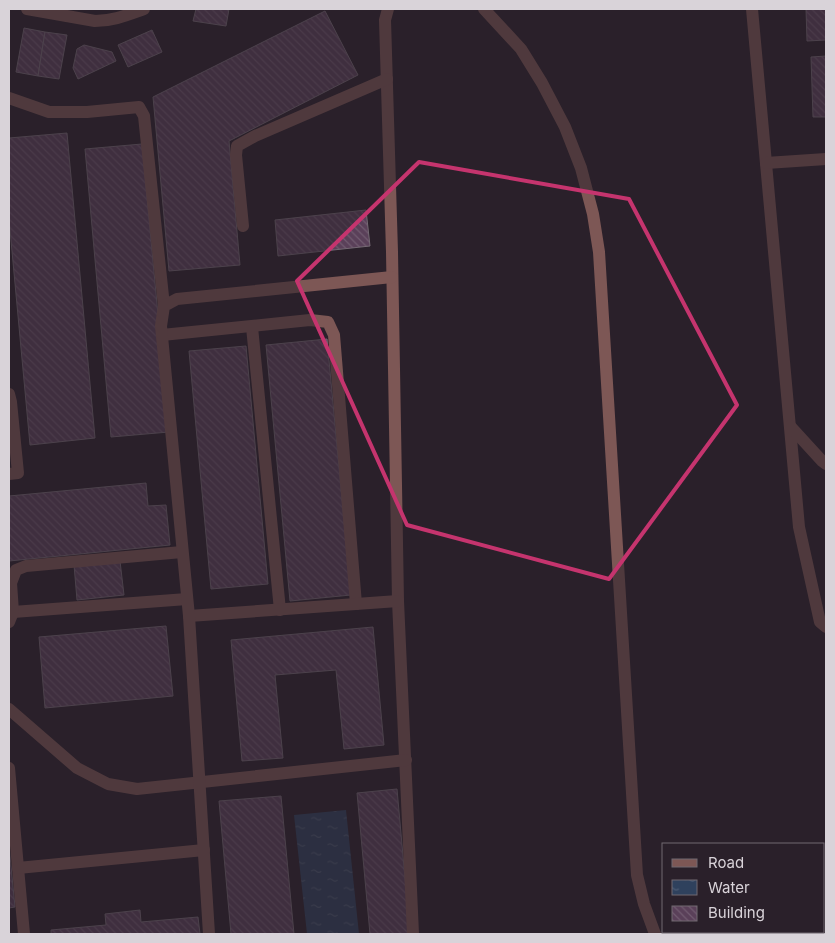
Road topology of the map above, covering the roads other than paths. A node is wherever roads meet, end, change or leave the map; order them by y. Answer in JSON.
{"nodes":[{"id":1,"x":27,"y":9,"type":"edge"},
{"id":2,"x":144,"y":9,"type":"edge"},
{"id":3,"x":388,"y":9,"type":"edge"},
{"id":4,"x":484,"y":9,"type":"edge"},
{"id":5,"x":752,"y":9,"type":"edge"},
{"id":6,"x":387,"y":79,"type":"junction"},
{"id":7,"x":9,"y":98,"type":"edge"},
{"id":8,"x":826,"y":159,"type":"edge"},
{"id":9,"x":766,"y":163,"type":"junction"},
{"id":10,"x":243,"y":226,"type":"dead end"},
{"id":11,"x":392,"y":277,"type":"junction"},
{"id":12,"x":164,"y":306,"type":"junction"},
{"id":13,"x":252,"y":327,"type":"junction"},
{"id":14,"x":162,"y":335,"type":"junction"},
{"id":15,"x":9,"y":397,"type":"edge"},
{"id":16,"x":790,"y":426,"type":"junction"},
{"id":17,"x":826,"y":464,"type":"edge"},
{"id":18,"x":9,"y":474,"type":"edge"},
{"id":19,"x":182,"y":552,"type":"junction"},
{"id":20,"x":187,"y":599,"type":"junction"},
{"id":21,"x":398,"y":601,"type":"junction"},
{"id":22,"x":356,"y":604,"type":"junction"},
{"id":23,"x":280,"y":610,"type":"junction"},
{"id":24,"x":189,"y":616,"type":"junction"},
{"id":25,"x":11,"y":617,"type":"edge"},
{"id":26,"x":826,"y":627,"type":"edge"},
{"id":27,"x":9,"y":709,"type":"edge"},
{"id":28,"x":406,"y":760,"type":"junction"},
{"id":29,"x":9,"y":768,"type":"edge"},
{"id":30,"x":200,"y":783,"type":"junction"},
{"id":31,"x":204,"y":850,"type":"junction"},
{"id":32,"x":18,"y":868,"type":"junction"},
{"id":33,"x":24,"y":934,"type":"edge"},
{"id":34,"x":209,"y":934,"type":"edge"},
{"id":35,"x":413,"y":934,"type":"edge"},
{"id":36,"x":656,"y":934,"type":"edge"}],
"edges":[{"from":1,"to":2,"type":"street"},
{"from":3,"to":6,"type":"street"},
{"from":4,"to":36,"type":"street"},
{"from":5,"to":9,"type":"street"},
{"from":6,"to":10,"type":"street"},
{"from":6,"to":11,"type":"street"},
{"from":7,"to":12,"type":"street"},
{"from":8,"to":9,"type":"street"},
{"from":9,"to":16,"type":"street"},
{"from":11,"to":12,"type":"street"},
{"from":11,"to":21,"type":"street"},
{"from":12,"to":14,"type":"street"},
{"from":13,"to":14,"type":"street"},
{"from":13,"to":22,"type":"street"},
{"from":13,"to":23,"type":"street"},
{"from":14,"to":19,"type":"street"},
{"from":15,"to":18,"type":"street"},
{"from":16,"to":17,"type":"street"},
{"from":16,"to":26,"type":"street"},
{"from":19,"to":20,"type":"street"},
{"from":19,"to":25,"type":"street"},
{"from":20,"to":24,"type":"street"},
{"from":20,"to":25,"type":"street"},
{"from":21,"to":22,"type":"street"},
{"from":21,"to":28,"type":"street"},
{"from":22,"to":23,"type":"street"},
{"from":23,"to":24,"type":"street"},
{"from":24,"to":30,"type":"street"},
{"from":27,"to":30,"type":"street"},
{"from":28,"to":30,"type":"street"},
{"from":28,"to":35,"type":"street"},
{"from":29,"to":32,"type":"street"},
{"from":30,"to":31,"type":"street"},
{"from":31,"to":32,"type":"street"},
{"from":31,"to":34,"type":"street"},
{"from":32,"to":33,"type":"street"}]}
